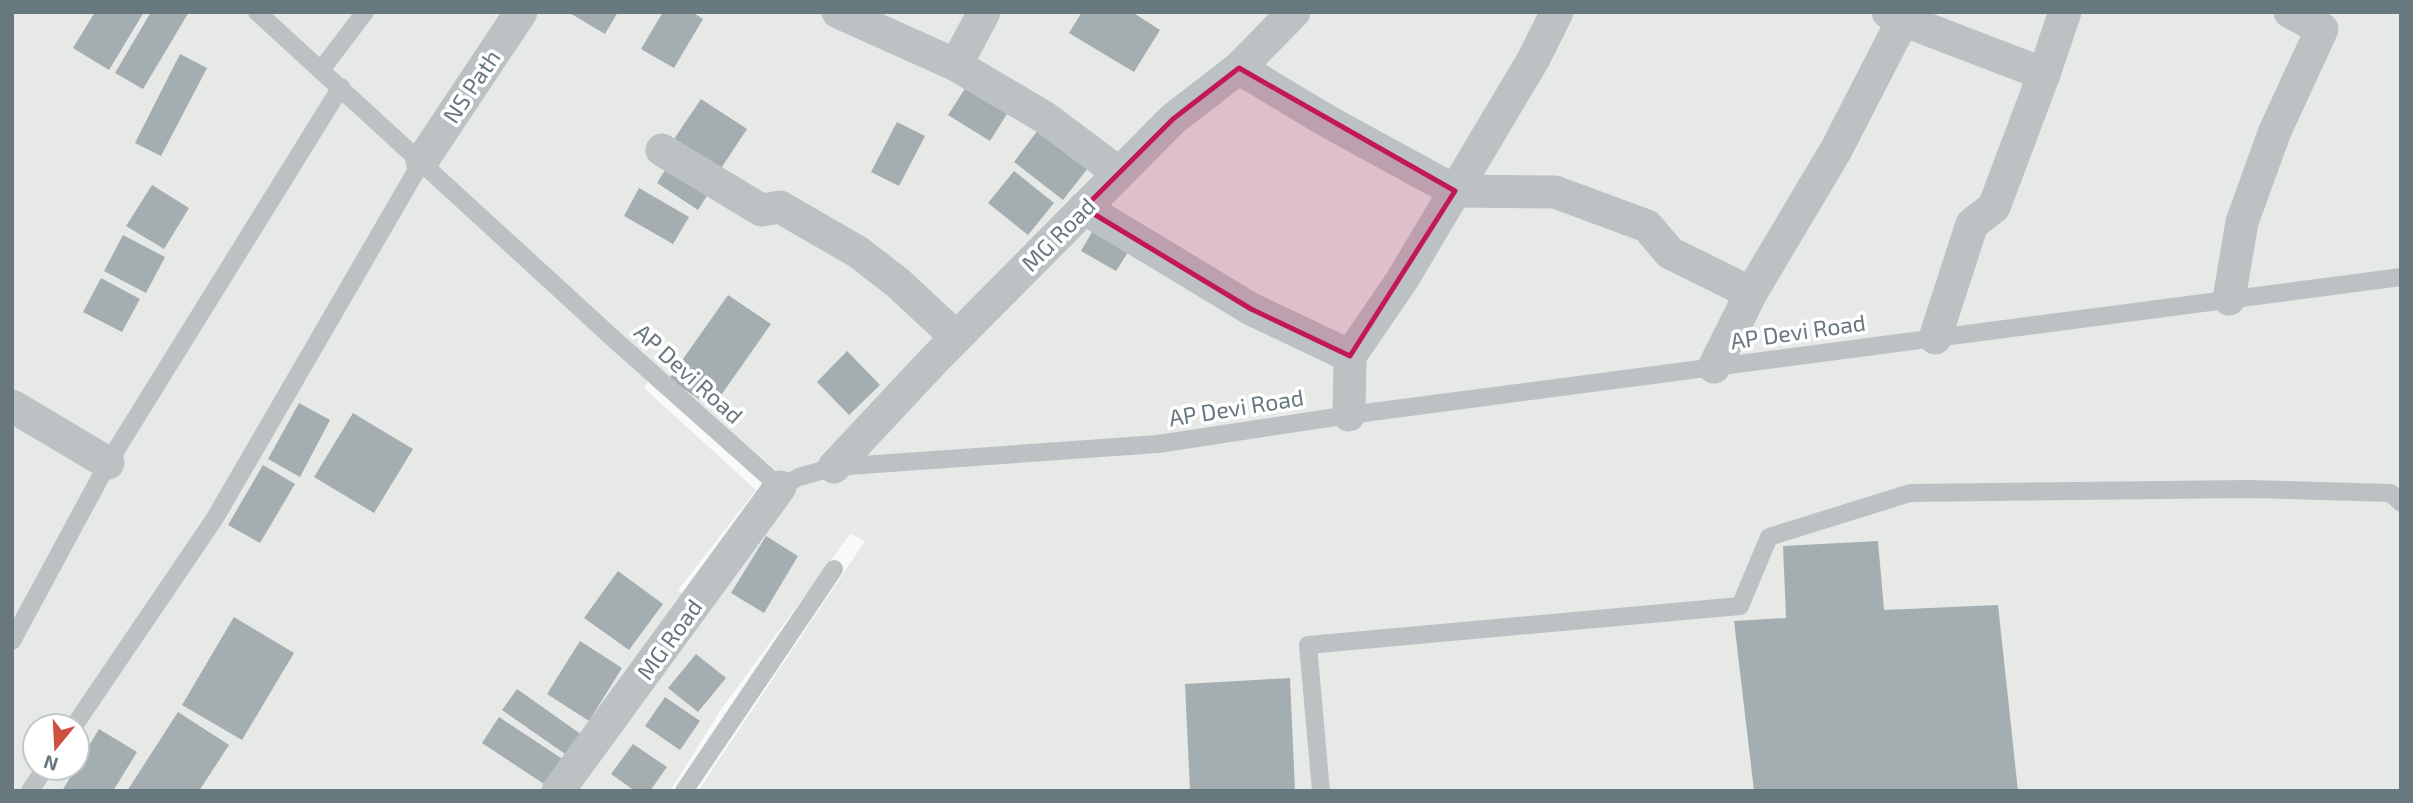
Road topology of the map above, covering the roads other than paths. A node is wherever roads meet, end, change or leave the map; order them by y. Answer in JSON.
{"nodes":[{"id":1,"x":257,"y":12,"type":"edge"},
{"id":2,"x":365,"y":12,"type":"edge"},
{"id":3,"x":521,"y":12,"type":"edge"},
{"id":4,"x":838,"y":12,"type":"edge"},
{"id":5,"x":984,"y":12,"type":"edge"},
{"id":6,"x":1294,"y":12,"type":"edge"},
{"id":7,"x":1557,"y":12,"type":"edge"},
{"id":8,"x":2065,"y":12,"type":"edge"},
{"id":9,"x":2290,"y":12,"type":"edge"},
{"id":10,"x":1899,"y":15,"type":"edge"},
{"id":11,"x":956,"y":65,"type":"junction"},
{"id":12,"x":1239,"y":68,"type":"junction"},
{"id":13,"x":321,"y":70,"type":"junction"},
{"id":14,"x":2044,"y":74,"type":"junction"},
{"id":15,"x":341,"y":87,"type":"junction"},
{"id":16,"x":662,"y":150,"type":"dead end"},
{"id":17,"x":422,"y":161,"type":"junction"},
{"id":18,"x":1119,"y":173,"type":"junction"},
{"id":19,"x":1455,"y":191,"type":"junction"},
{"id":20,"x":1084,"y":208,"type":"junction"},
{"id":21,"x":2401,"y":277,"type":"edge"},
{"id":22,"x":1751,"y":293,"type":"junction"},
{"id":23,"x":2229,"y":299,"type":"junction"},
{"id":24,"x":956,"y":337,"type":"junction"},
{"id":25,"x":1935,"y":338,"type":"junction"},
{"id":26,"x":1350,"y":356,"type":"junction"},
{"id":27,"x":1714,"y":367,"type":"junction"},
{"id":28,"x":12,"y":406,"type":"edge"},
{"id":29,"x":1349,"y":415,"type":"junction"},
{"id":30,"x":108,"y":463,"type":"junction"},
{"id":31,"x":834,"y":467,"type":"junction"},
{"id":32,"x":780,"y":487,"type":"junction"},
{"id":33,"x":2401,"y":503,"type":"edge"},
{"id":34,"x":834,"y":569,"type":"dead end"},
{"id":35,"x":12,"y":641,"type":"edge"},
{"id":36,"x":83,"y":712,"type":"edge"},
{"id":37,"x":558,"y":791,"type":"edge"},
{"id":38,"x":684,"y":791,"type":"edge"},
{"id":39,"x":1321,"y":791,"type":"edge"}],
"edges":[{"from":1,"to":13,"type":"lane","name":"AP Devi Road"},
{"from":2,"to":13,"type":"lane"},
{"from":3,"to":17,"type":"street","name":"NS Path"},
{"from":4,"to":11,"type":"street"},
{"from":5,"to":11,"type":"street"},
{"from":6,"to":12,"type":"street","name":"MG Road"},
{"from":7,"to":19,"type":"street"},
{"from":8,"to":14,"type":"street"},
{"from":9,"to":23,"type":"street"},
{"from":10,"to":14,"type":"street"},
{"from":10,"to":22,"type":"street"},
{"from":11,"to":18,"type":"street"},
{"from":12,"to":18,"type":"street","name":"MG Road"},
{"from":12,"to":19,"type":"street"},
{"from":13,"to":15,"type":"lane","name":"AP Devi Road"},
{"from":14,"to":25,"type":"street"},
{"from":15,"to":17,"type":"lane","name":"AP Devi Road"},
{"from":15,"to":30,"type":"lane"},
{"from":16,"to":24,"type":"street"},
{"from":17,"to":32,"type":"lane","name":"AP Devi Road"},
{"from":17,"to":36,"type":"lane"},
{"from":18,"to":20,"type":"street","name":"MG Road"},
{"from":19,"to":22,"type":"street"},
{"from":19,"to":26,"type":"street"},
{"from":20,"to":24,"type":"street","name":"MG Road"},
{"from":20,"to":26,"type":"street"},
{"from":21,"to":23,"type":"lane","name":"AP Devi Road"},
{"from":22,"to":27,"type":"street"},
{"from":23,"to":25,"type":"lane","name":"AP Devi Road"},
{"from":24,"to":31,"type":"street","name":"MG Road"},
{"from":25,"to":27,"type":"lane","name":"AP Devi Road"},
{"from":26,"to":29,"type":"street"},
{"from":27,"to":29,"type":"lane","name":"AP Devi Road"},
{"from":28,"to":30,"type":"street"},
{"from":29,"to":31,"type":"lane","name":"AP Devi Road"},
{"from":30,"to":35,"type":"lane"},
{"from":31,"to":32,"type":"lane","name":"AP Devi Road"},
{"from":32,"to":37,"type":"street","name":"MG Road"},
{"from":33,"to":39,"type":"lane"},
{"from":34,"to":38,"type":"lane"}]}
